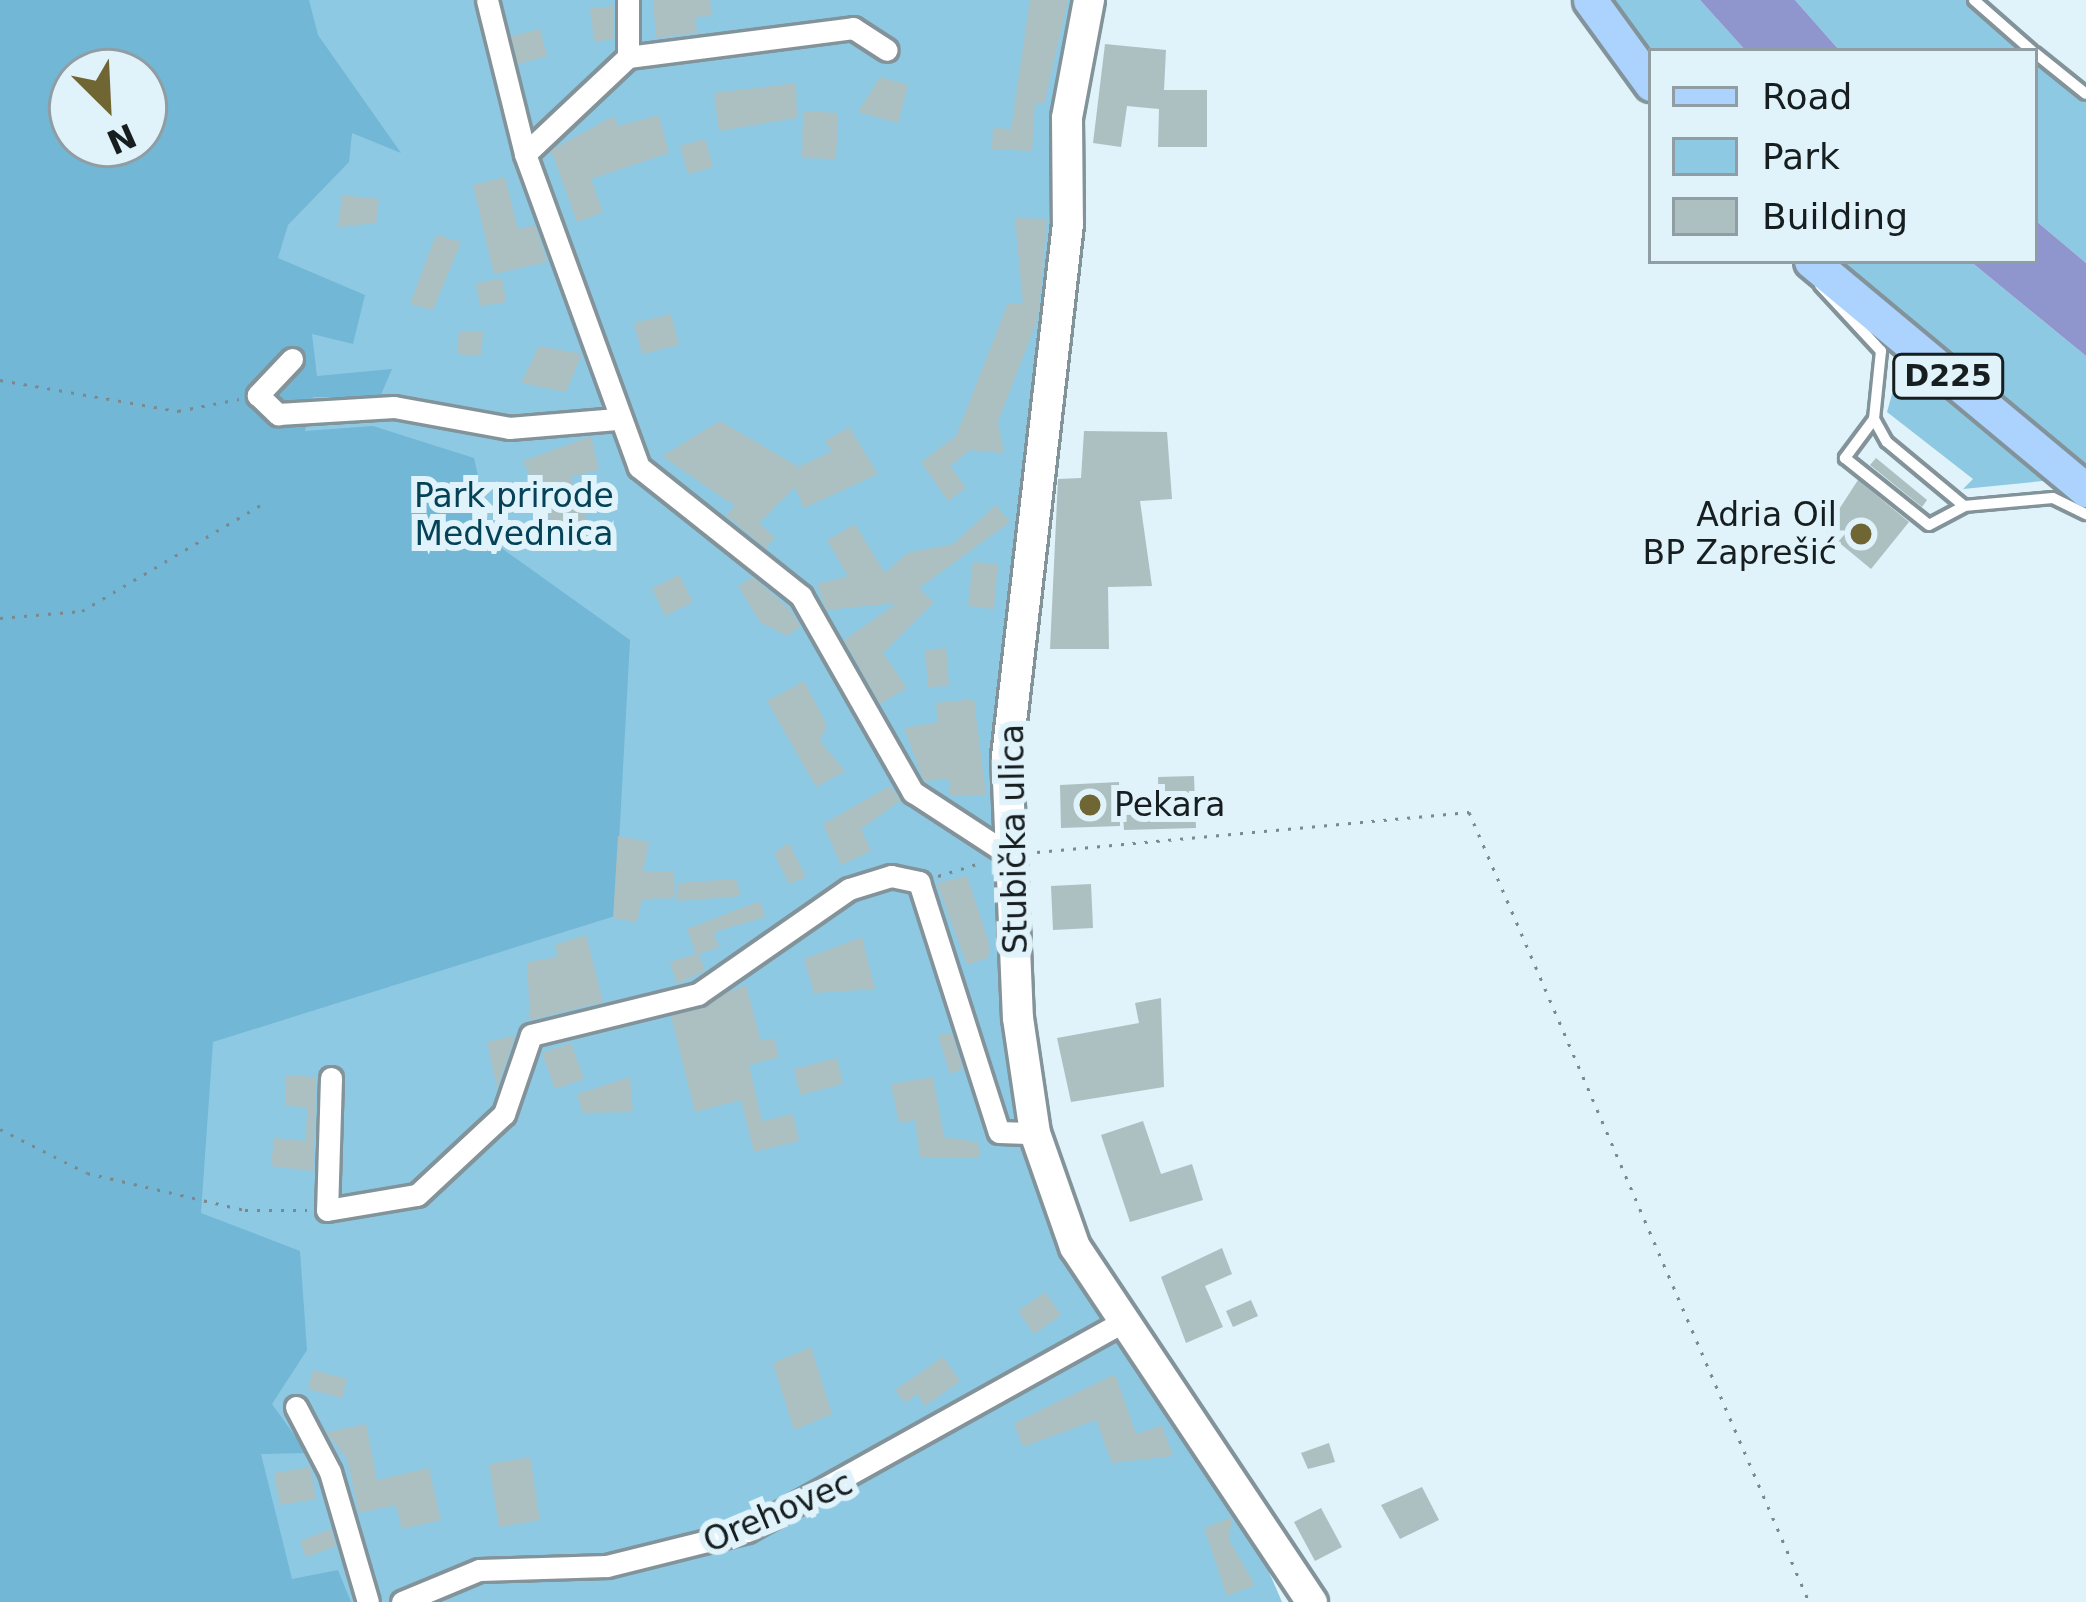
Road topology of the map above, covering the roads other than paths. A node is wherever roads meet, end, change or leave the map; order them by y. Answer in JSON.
{"nodes":[{"id":1,"x":487,"y":0,"type":"edge"},
{"id":2,"x":628,"y":0,"type":"edge"},
{"id":3,"x":1089,"y":0,"type":"edge"},
{"id":4,"x":1590,"y":0,"type":"edge"},
{"id":5,"x":1974,"y":0,"type":"edge"},
{"id":6,"x":2029,"y":48,"type":"edge"},
{"id":7,"x":887,"y":50,"type":"dead end"},
{"id":8,"x":2038,"y":55,"type":"edge"},
{"id":9,"x":628,"y":56,"type":"junction"},
{"id":10,"x":1648,"y":80,"type":"edge"},
{"id":11,"x":2086,"y":94,"type":"edge"},
{"id":12,"x":525,"y":154,"type":"junction"},
{"id":13,"x":1811,"y":264,"type":"edge"},
{"id":14,"x":1813,"y":264,"type":"edge"},
{"id":15,"x":292,"y":359,"type":"dead end"},
{"id":16,"x":1874,"y":418,"type":"junction"},
{"id":17,"x":617,"y":419,"type":"junction"},
{"id":18,"x":2086,"y":490,"type":"edge"},
{"id":19,"x":1964,"y":506,"type":"junction"},
{"id":20,"x":2086,"y":514,"type":"edge"},
{"id":21,"x":1008,"y":854,"type":"junction"},
{"id":22,"x":332,"y":1078,"type":"dead end"},
{"id":23,"x":1035,"y":1133,"type":"junction"},
{"id":24,"x":1123,"y":1322,"type":"junction"},
{"id":25,"x":296,"y":1407,"type":"dead end"},
{"id":26,"x":368,"y":1602,"type":"edge"},
{"id":27,"x":402,"y":1602,"type":"edge"},
{"id":28,"x":1312,"y":1602,"type":"edge"}],
"edges":[{"from":1,"to":12,"type":"street"},
{"from":2,"to":9,"type":"street"},
{"from":3,"to":21,"type":"main road","name":"Stubička ulica"},
{"from":4,"to":10,"type":"main road"},
{"from":5,"to":6,"type":"lane"},
{"from":7,"to":9,"type":"street"},
{"from":8,"to":11,"type":"lane"},
{"from":9,"to":12,"type":"street"},
{"from":12,"to":17,"type":"street"},
{"from":13,"to":16,"type":"lane"},
{"from":14,"to":18,"type":"main road","number":"D225"},
{"from":15,"to":17,"type":"street"},
{"from":16,"to":19,"type":"lane"},
{"from":16,"to":19,"type":"lane"},
{"from":17,"to":21,"type":"street"},
{"from":19,"to":20,"type":"lane"},
{"from":21,"to":23,"type":"main road","name":"Stubička ulica"},
{"from":22,"to":23,"type":"street"},
{"from":23,"to":24,"type":"main road","name":"Stubička ulica"},
{"from":24,"to":27,"type":"street","name":"Orehovec"},
{"from":24,"to":28,"type":"main road","name":"Stubička ulica"},
{"from":25,"to":26,"type":"street"}]}
